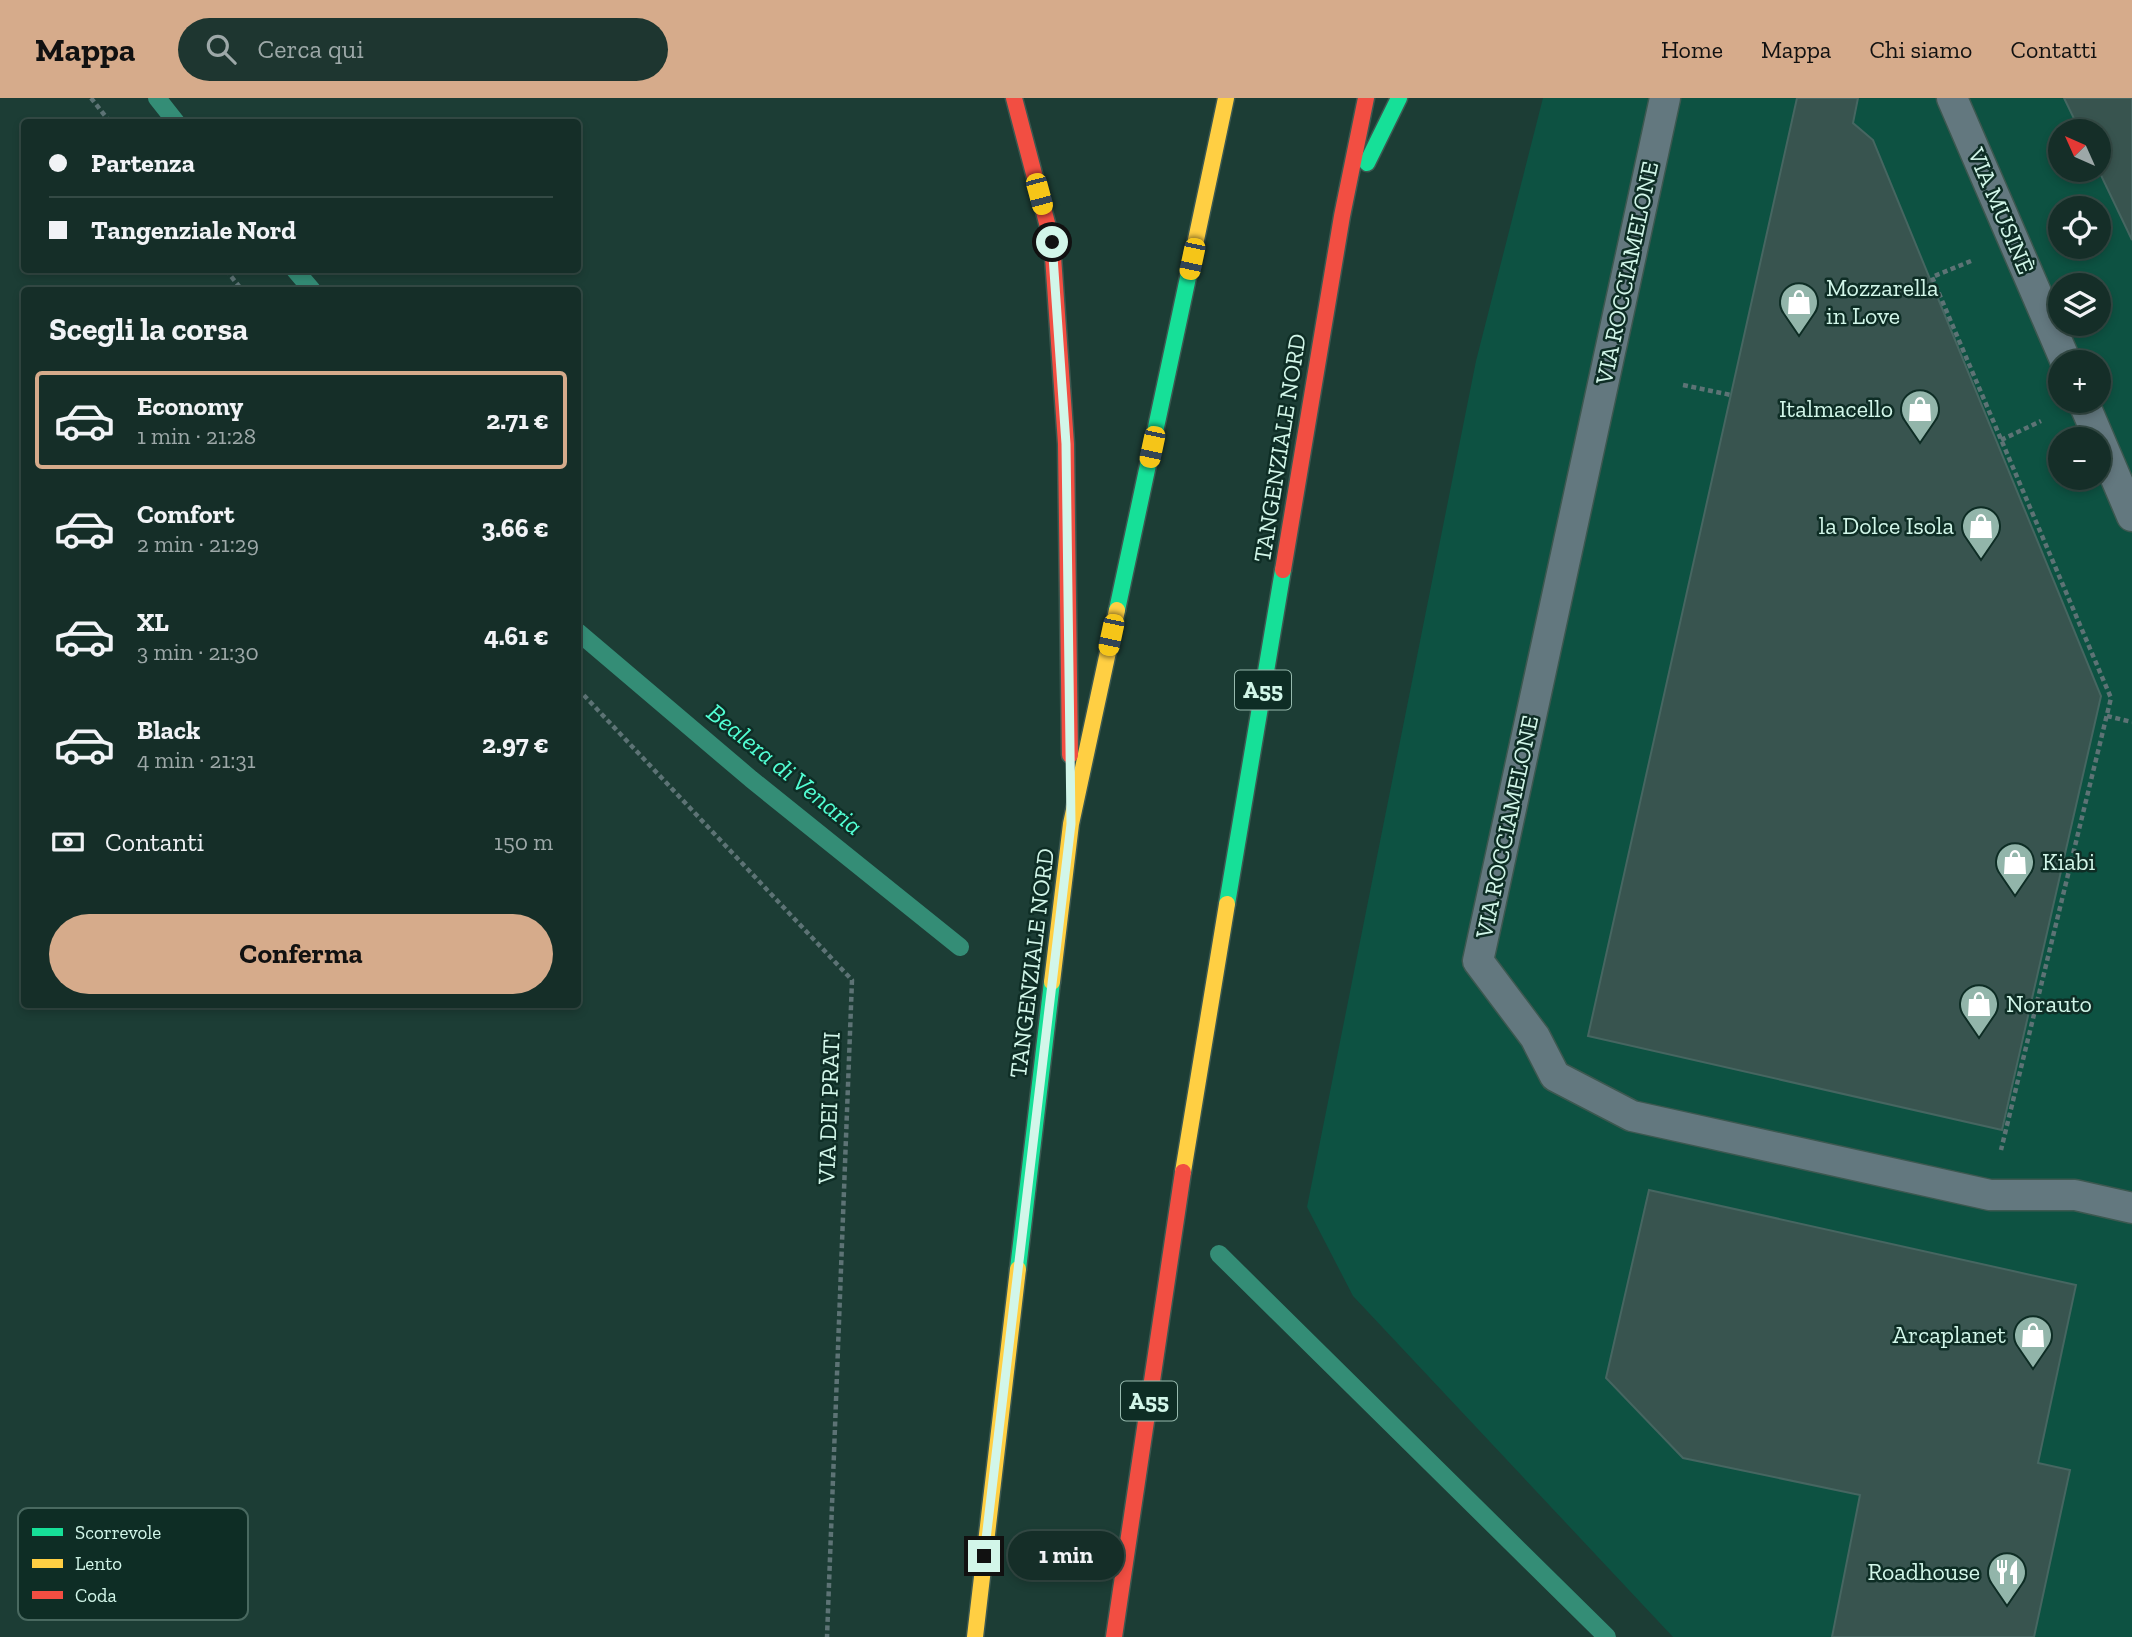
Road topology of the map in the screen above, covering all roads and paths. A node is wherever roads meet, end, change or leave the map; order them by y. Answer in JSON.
{"nodes":[{"id":1,"x":91,"y":98,"type":"edge"},
{"id":2,"x":1014,"y":98,"type":"edge"},
{"id":3,"x":1226,"y":98,"type":"edge"},
{"id":4,"x":1366,"y":98,"type":"edge"},
{"id":5,"x":1399,"y":98,"type":"edge"},
{"id":6,"x":1665,"y":98,"type":"edge"},
{"id":7,"x":1952,"y":98,"type":"edge"},
{"id":8,"x":108,"y":119,"type":"edge"},
{"id":9,"x":1342,"y":216,"type":"junction"},
{"id":10,"x":1980,"y":257,"type":"dead end"},
{"id":11,"x":228,"y":273,"type":"edge"},
{"id":12,"x":240,"y":287,"type":"edge"},
{"id":13,"x":2061,"y":350,"type":"edge"},
{"id":14,"x":1683,"y":385,"type":"dead end"},
{"id":15,"x":1731,"y":395,"type":"dead end"},
{"id":16,"x":2087,"y":413,"type":"edge"},
{"id":17,"x":2049,"y":418,"type":"dead end"},
{"id":18,"x":2001,"y":440,"type":"junction"},
{"id":19,"x":2132,"y":516,"type":"edge"},
{"id":20,"x":581,"y":692,"type":"edge"},
{"id":21,"x":2107,"y":716,"type":"junction"},
{"id":22,"x":2132,"y":722,"type":"edge"},
{"id":23,"x":1071,"y":824,"type":"junction"},
{"id":24,"x":2000,"y":1155,"type":"dead end"},
{"id":25,"x":2132,"y":1208,"type":"edge"},
{"id":26,"x":827,"y":1637,"type":"edge"},
{"id":27,"x":975,"y":1637,"type":"edge"},
{"id":28,"x":1114,"y":1637,"type":"edge"}],
"edges":[{"from":1,"to":8,"type":"path"},
{"from":2,"to":23,"type":"highway"},
{"from":3,"to":23,"type":"highway","name":"TANGENZIALE NORD"},
{"from":4,"to":9,"type":"highway","name":"TANGENZIALE NORD","number":"A55"},
{"from":5,"to":9,"type":"highway"},
{"from":6,"to":25,"type":"lane","name":"VIA ROCCIAMELONE"},
{"from":7,"to":13,"type":"lane","name":"VIA MUSINÈ"},
{"from":9,"to":28,"type":"highway","name":"TANGENZIALE NORD","number":"A55"},
{"from":10,"to":18,"type":"path"},
{"from":11,"to":12,"type":"path"},
{"from":14,"to":15,"type":"path"},
{"from":16,"to":19,"type":"lane"},
{"from":17,"to":18,"type":"path"},
{"from":18,"to":21,"type":"path"},
{"from":20,"to":26,"type":"path","name":"VIA DEI PRATI"},
{"from":21,"to":22,"type":"path"},
{"from":21,"to":24,"type":"path"},
{"from":23,"to":27,"type":"highway","name":"TANGENZIALE NORD"}]}
